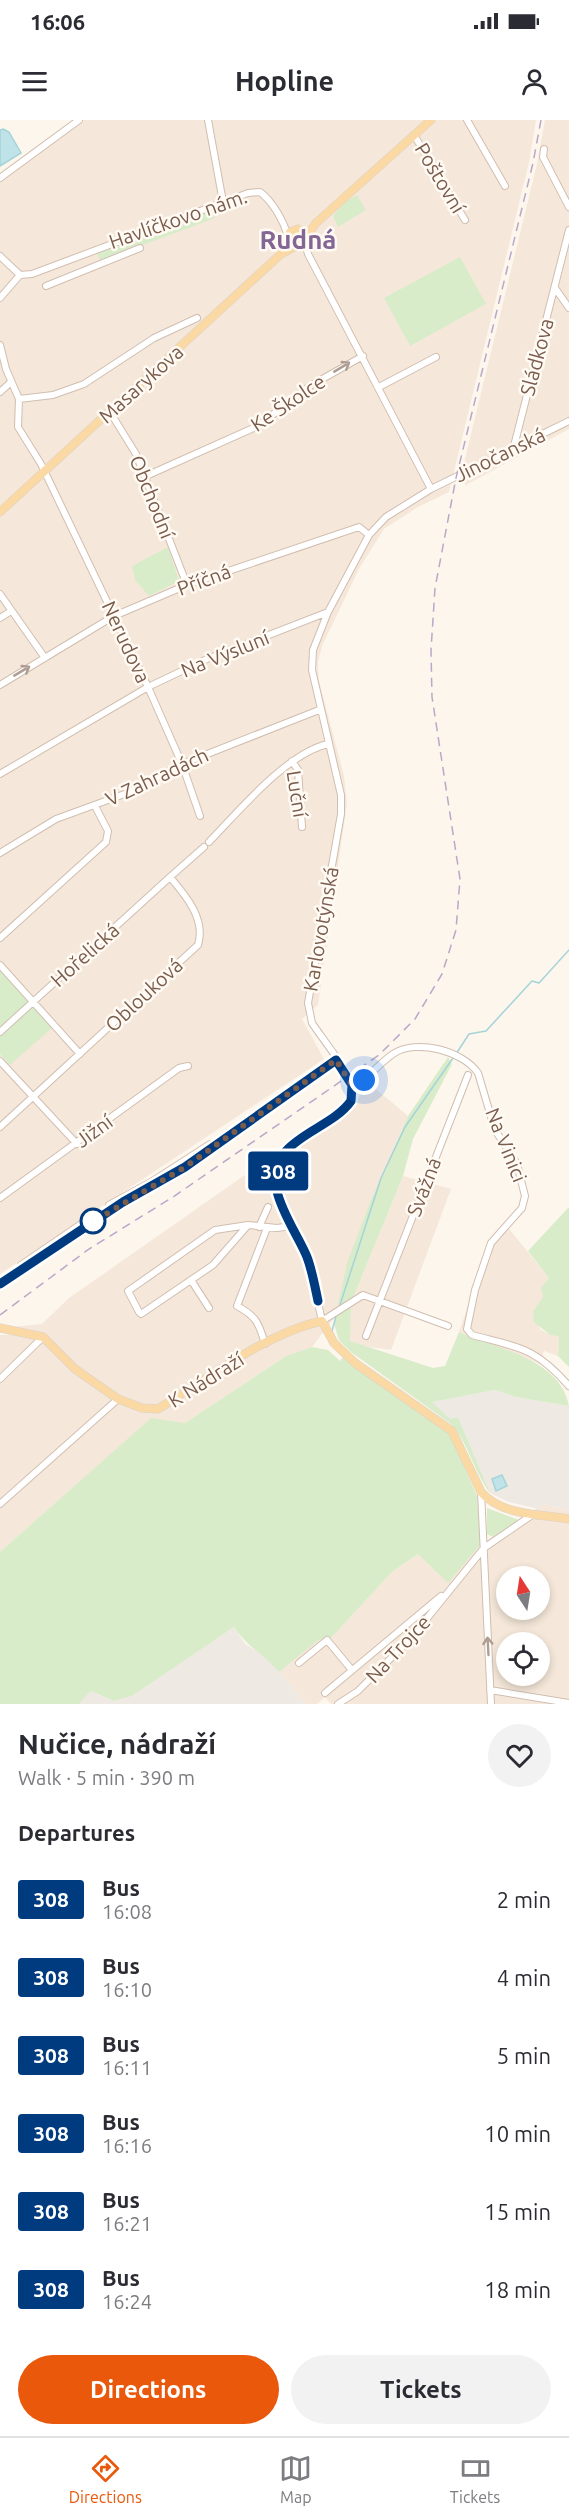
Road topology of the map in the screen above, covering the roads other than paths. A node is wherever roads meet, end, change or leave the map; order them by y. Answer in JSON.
{"nodes":[{"id":1,"x":79,"y":120,"type":"edge"},
{"id":2,"x":208,"y":120,"type":"edge"},
{"id":3,"x":431,"y":120,"type":"edge"},
{"id":4,"x":467,"y":120,"type":"edge"},
{"id":5,"x":414,"y":135,"type":"junction"},
{"id":6,"x":544,"y":149,"type":"dead end"},
{"id":7,"x":0,"y":177,"type":"edge"},
{"id":8,"x":506,"y":186,"type":"dead end"},
{"id":9,"x":223,"y":202,"type":"junction"},
{"id":10,"x":569,"y":207,"type":"edge"},
{"id":11,"x":465,"y":220,"type":"dead end"},
{"id":12,"x":284,"y":223,"type":"junction"},
{"id":13,"x":316,"y":223,"type":"junction"},
{"id":14,"x":297,"y":229,"type":"junction"},
{"id":15,"x":569,"y":230,"type":"edge"},
{"id":16,"x":288,"y":237,"type":"junction"},
{"id":17,"x":300,"y":241,"type":"junction"},
{"id":18,"x":140,"y":248,"type":"dead end"},
{"id":19,"x":93,"y":250,"type":"junction"},
{"id":20,"x":281,"y":254,"type":"junction"},
{"id":21,"x":0,"y":256,"type":"edge"},
{"id":22,"x":99,"y":264,"type":"junction"},
{"id":23,"x":20,"y":275,"type":"junction"},
{"id":24,"x":46,"y":286,"type":"dead end"},
{"id":25,"x":555,"y":288,"type":"junction"},
{"id":26,"x":0,"y":298,"type":"edge"},
{"id":27,"x":568,"y":306,"type":"edge"},
{"id":28,"x":197,"y":318,"type":"dead end"},
{"id":29,"x":185,"y":324,"type":"junction"},
{"id":30,"x":195,"y":334,"type":"junction"},
{"id":31,"x":0,"y":345,"type":"edge"},
{"id":32,"x":363,"y":356,"type":"junction"},
{"id":33,"x":436,"y":357,"type":"dead end"},
{"id":34,"x":3,"y":370,"type":"edge"},
{"id":35,"x":11,"y":382,"type":"junction"},
{"id":36,"x":379,"y":387,"type":"junction"},
{"id":37,"x":0,"y":392,"type":"edge"},
{"id":38,"x":19,"y":399,"type":"junction"},
{"id":39,"x":110,"y":412,"type":"junction"},
{"id":40,"x":569,"y":421,"type":"edge"},
{"id":41,"x":513,"y":450,"type":"junction"},
{"id":42,"x":44,"y":472,"type":"junction"},
{"id":43,"x":146,"y":476,"type":"junction"},
{"id":44,"x":431,"y":489,"type":"junction"},
{"id":45,"x":0,"y":512,"type":"edge"},
{"id":46,"x":369,"y":535,"type":"junction"},
{"id":47,"x":187,"y":585,"type":"junction"},
{"id":48,"x":0,"y":594,"type":"edge"},
{"id":49,"x":12,"y":611,"type":"junction"},
{"id":50,"x":328,"y":612,"type":"junction"},
{"id":51,"x":114,"y":616,"type":"junction"},
{"id":52,"x":0,"y":618,"type":"edge"},
{"id":53,"x":45,"y":658,"type":"junction"},
{"id":54,"x":0,"y":685,"type":"edge"},
{"id":55,"x":147,"y":687,"type":"junction"},
{"id":56,"x":319,"y":710,"type":"junction"},
{"id":57,"x":328,"y":744,"type":"junction"},
{"id":58,"x":292,"y":761,"type":"junction"},
{"id":59,"x":182,"y":764,"type":"junction"},
{"id":60,"x":0,"y":774,"type":"edge"},
{"id":61,"x":95,"y":806,"type":"junction"},
{"id":62,"x":200,"y":816,"type":"dead end"},
{"id":63,"x":302,"y":826,"type":"dead end"},
{"id":64,"x":0,"y":854,"type":"edge"},
{"id":65,"x":170,"y":877,"type":"junction"},
{"id":66,"x":0,"y":938,"type":"edge"},
{"id":67,"x":0,"y":965,"type":"edge"},
{"id":68,"x":34,"y":1001,"type":"junction"},
{"id":69,"x":0,"y":1032,"type":"edge"},
{"id":70,"x":80,"y":1054,"type":"junction"},
{"id":71,"x":336,"y":1060,"type":"junction"},
{"id":72,"x":0,"y":1061,"type":"edge"},
{"id":73,"x":188,"y":1066,"type":"dead end"},
{"id":74,"x":468,"y":1075,"type":"dead end"},
{"id":75,"x":352,"y":1085,"type":"junction"},
{"id":76,"x":34,"y":1097,"type":"junction"},
{"id":77,"x":0,"y":1127,"type":"edge"},
{"id":78,"x":76,"y":1144,"type":"junction"},
{"id":79,"x":0,"y":1198,"type":"edge"},
{"id":80,"x":268,"y":1207,"type":"dead end"},
{"id":81,"x":248,"y":1225,"type":"junction"},
{"id":82,"x":292,"y":1226,"type":"junction"},
{"id":83,"x":259,"y":1227,"type":"junction"},
{"id":84,"x":267,"y":1228,"type":"junction"},
{"id":85,"x":191,"y":1280,"type":"junction"},
{"id":86,"x":0,"y":1284,"type":"edge"},
{"id":87,"x":381,"y":1299,"type":"junction"},
{"id":88,"x":209,"y":1308,"type":"dead end"},
{"id":89,"x":322,"y":1321,"type":"junction"},
{"id":90,"x":448,"y":1326,"type":"dead end"},
{"id":91,"x":0,"y":1328,"type":"edge"},
{"id":92,"x":366,"y":1336,"type":"dead end"},
{"id":93,"x":43,"y":1337,"type":"junction"},
{"id":94,"x":264,"y":1344,"type":"junction"},
{"id":95,"x":0,"y":1379,"type":"edge"},
{"id":96,"x":569,"y":1386,"type":"edge"},
{"id":97,"x":118,"y":1399,"type":"junction"},
{"id":98,"x":481,"y":1492,"type":"junction"},
{"id":99,"x":0,"y":1504,"type":"edge"},
{"id":100,"x":532,"y":1515,"type":"junction"},
{"id":101,"x":569,"y":1519,"type":"edge"},
{"id":102,"x":484,"y":1548,"type":"junction"},
{"id":103,"x":451,"y":1589,"type":"junction"},
{"id":104,"x":299,"y":1663,"type":"dead end"},
{"id":105,"x":351,"y":1669,"type":"junction"},
{"id":106,"x":490,"y":1690,"type":"junction"},
{"id":107,"x":325,"y":1693,"type":"dead end"},
{"id":108,"x":338,"y":1704,"type":"edge"},
{"id":109,"x":491,"y":1704,"type":"edge"},
{"id":110,"x":569,"y":1704,"type":"edge"}],
"edges":[{"from":1,"to":7,"type":"street"},
{"from":2,"to":9,"type":"street"},
{"from":3,"to":5,"type":"main road"},
{"from":4,"to":8,"type":"street"},
{"from":5,"to":11,"type":"street","name":"Poštovní"},
{"from":5,"to":13,"type":"main road"},
{"from":6,"to":10,"type":"street"},
{"from":9,"to":12,"type":"street","name":"Havlíčkovo nám."},
{"from":9,"to":19,"type":"street","name":"Havlíčkovo nám."},
{"from":12,"to":14,"type":"street"},
{"from":12,"to":16,"type":"street"},
{"from":13,"to":14,"type":"main road"},
{"from":13,"to":17,"type":"main road"},
{"from":14,"to":16,"type":"main road"},
{"from":14,"to":17,"type":"main road"},
{"from":15,"to":25,"type":"street","name":"Sládkova"},
{"from":16,"to":17,"type":"main road"},
{"from":16,"to":20,"type":"main road"},
{"from":17,"to":20,"type":"main road"},
{"from":17,"to":32,"type":"street"},
{"from":18,"to":22,"type":"street","name":"Havlíčkovo nám."},
{"from":19,"to":22,"type":"street","name":"Havlíčkovo nám."},
{"from":19,"to":23,"type":"street","name":"Havlíčkovo nám."},
{"from":20,"to":30,"type":"main road","name":"Masarykova"},
{"from":21,"to":23,"type":"street"},
{"from":22,"to":24,"type":"street","name":"Havlíčkovo nám."},
{"from":23,"to":26,"type":"street"},
{"from":25,"to":27,"type":"street"},
{"from":25,"to":41,"type":"street","name":"Sládkova"},
{"from":28,"to":29,"type":"street"},
{"from":29,"to":30,"type":"street"},
{"from":29,"to":38,"type":"street"},
{"from":30,"to":39,"type":"main road","name":"Masarykova"},
{"from":31,"to":34,"type":"street"},
{"from":32,"to":36,"type":"street"},
{"from":43,"to":32,"type":"street","name":"Ke Školce","one_way":true},
{"from":33,"to":36,"type":"street"},
{"from":34,"to":35,"type":"street"},
{"from":35,"to":37,"type":"street"},
{"from":35,"to":38,"type":"street"},
{"from":36,"to":44,"type":"street"},
{"from":38,"to":42,"type":"street","name":"Nerudova"},
{"from":39,"to":42,"type":"main road","name":"Masarykova"},
{"from":39,"to":43,"type":"street","name":"Obchodní"},
{"from":40,"to":41,"type":"street","name":"Jinočanská"},
{"from":41,"to":44,"type":"street","name":"Jinočanská"},
{"from":42,"to":45,"type":"main road","name":"Masarykova"},
{"from":42,"to":51,"type":"street","name":"Nerudova"},
{"from":43,"to":47,"type":"street","name":"Obchodní"},
{"from":44,"to":46,"type":"street","name":"Karlovotýnská"},
{"from":46,"to":47,"type":"street","name":"Příčná"},
{"from":46,"to":50,"type":"street","name":"Karlovotýnská"},
{"from":47,"to":51,"type":"street","name":"Příčná"},
{"from":48,"to":49,"type":"street"},
{"from":49,"to":52,"type":"street"},
{"from":49,"to":53,"type":"street"},
{"from":50,"to":55,"type":"street","name":"Na Výsluní"},
{"from":50,"to":56,"type":"street","name":"Karlovotýnská"},
{"from":51,"to":53,"type":"street","name":"Příčná"},
{"from":51,"to":55,"type":"street","name":"Nerudova"},
{"from":54,"to":53,"type":"street","name":"Příčná","one_way":true},
{"from":55,"to":59,"type":"street","name":"Nerudova"},
{"from":55,"to":60,"type":"street","name":"Na Výsluní"},
{"from":56,"to":57,"type":"street","name":"Karlovotýnská"},
{"from":56,"to":59,"type":"street","name":"V Zahradách"},
{"from":57,"to":58,"type":"street"},
{"from":57,"to":71,"type":"street","name":"Karlovotýnská"},
{"from":58,"to":63,"type":"street","name":"Luční"},
{"from":58,"to":65,"type":"street"},
{"from":59,"to":61,"type":"street","name":"V Zahradách"},
{"from":59,"to":62,"type":"street","name":"Nerudova"},
{"from":61,"to":64,"type":"street","name":"V Zahradách"},
{"from":61,"to":66,"type":"street"},
{"from":65,"to":68,"type":"street","name":"Hořelická"},
{"from":65,"to":70,"type":"street","name":"Oblouková"},
{"from":67,"to":68,"type":"street"},
{"from":68,"to":69,"type":"street","name":"Hořelická"},
{"from":68,"to":70,"type":"street"},
{"from":70,"to":76,"type":"street","name":"Oblouková"},
{"from":71,"to":75,"type":"street","name":"Karlovotýnská"},
{"from":71,"to":86,"type":"street"},
{"from":72,"to":76,"type":"street"},
{"from":73,"to":78,"type":"street","name":"Jižní"},
{"from":74,"to":87,"type":"street","name":"Svážná"},
{"from":75,"to":82,"type":"street"},
{"from":75,"to":96,"type":"street","name":"Na Vinici"},
{"from":76,"to":77,"type":"street","name":"Oblouková"},
{"from":76,"to":78,"type":"street"},
{"from":78,"to":79,"type":"street","name":"Jižní"},
{"from":80,"to":83,"type":"street"},
{"from":81,"to":83,"type":"street"},
{"from":81,"to":85,"type":"street"},
{"from":81,"to":85,"type":"street"},
{"from":82,"to":84,"type":"street"},
{"from":82,"to":89,"type":"street"},
{"from":83,"to":84,"type":"street"},
{"from":84,"to":94,"type":"street"},
{"from":85,"to":88,"type":"street"},
{"from":87,"to":89,"type":"street"},
{"from":87,"to":90,"type":"street"},
{"from":87,"to":92,"type":"street","name":"Svážná"},
{"from":89,"to":94,"type":"main road","name":"K Nádraží"},
{"from":89,"to":98,"type":"main road"},
{"from":91,"to":93,"type":"main road"},
{"from":93,"to":95,"type":"street"},
{"from":93,"to":97,"type":"main road","name":"K Nádraží"},
{"from":94,"to":97,"type":"main road","name":"K Nádraží"},
{"from":97,"to":99,"type":"street"},
{"from":98,"to":100,"type":"main road"},
{"from":98,"to":102,"type":"street"},
{"from":100,"to":101,"type":"main road"},
{"from":100,"to":102,"type":"street","name":"Na Trojce"},
{"from":102,"to":103,"type":"street","name":"Na Trojce"},
{"from":106,"to":102,"type":"street","one_way":true},
{"from":103,"to":105,"type":"street","name":"Na Trojce"},
{"from":103,"to":108,"type":"street","name":"Na Trojce"},
{"from":104,"to":105,"type":"street","name":"Na Trojce"},
{"from":105,"to":107,"type":"street","name":"Na Trojce"},
{"from":106,"to":109,"type":"street"},
{"from":106,"to":110,"type":"street"}]}
